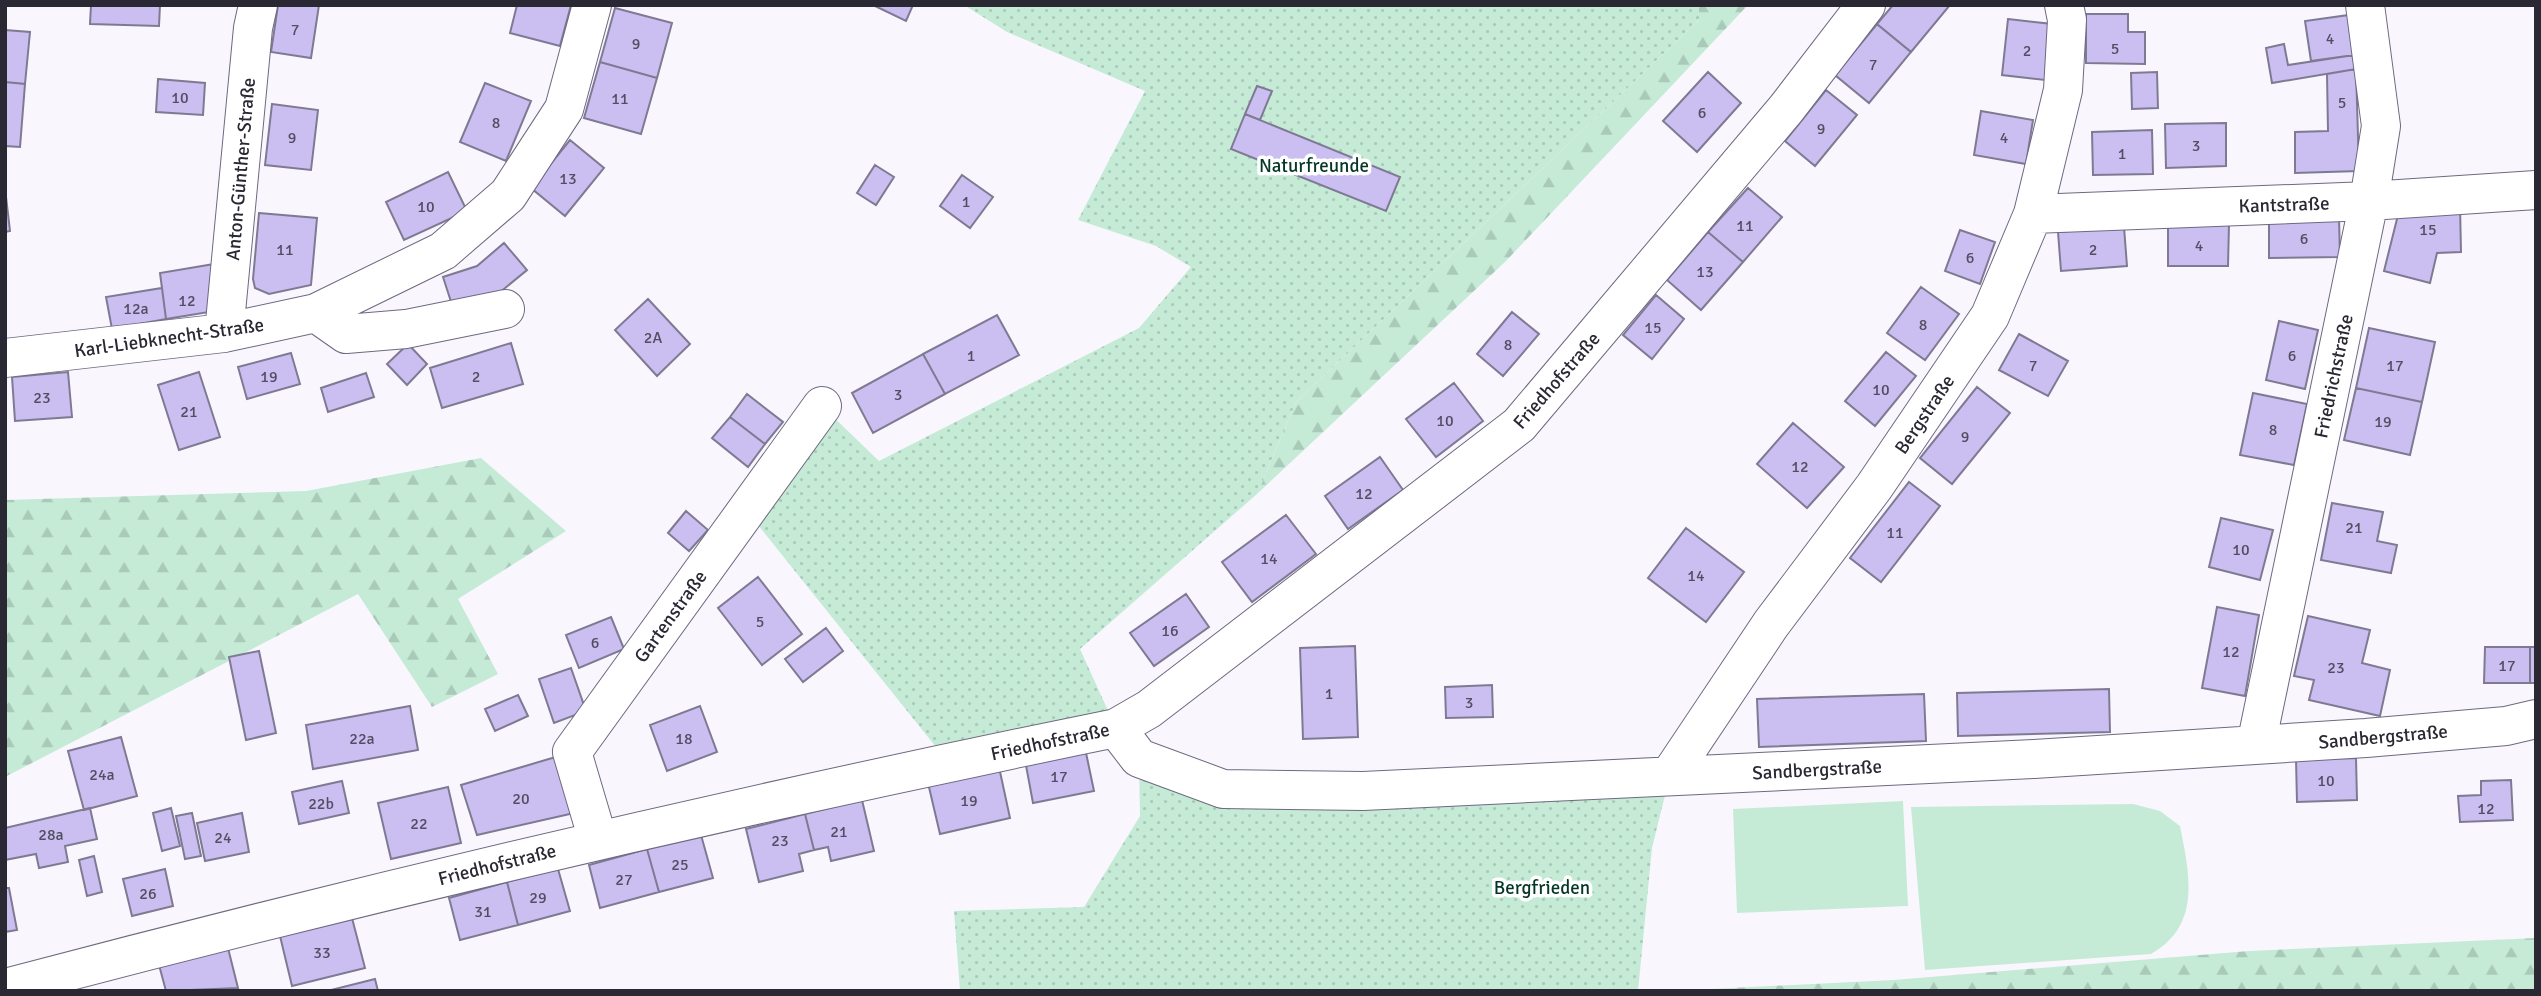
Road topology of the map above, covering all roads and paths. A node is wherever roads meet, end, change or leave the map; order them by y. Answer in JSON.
{"nodes":[{"id":1,"x":258,"y":5,"type":"edge"},
{"id":2,"x":592,"y":5,"type":"edge"},
{"id":3,"x":1866,"y":5,"type":"edge"},
{"id":4,"x":2064,"y":5,"type":"edge"},
{"id":5,"x":2365,"y":5,"type":"edge"},
{"id":6,"x":2536,"y":190,"type":"edge"},
{"id":7,"x":2369,"y":201,"type":"junction"},
{"id":8,"x":2033,"y":214,"type":"junction"},
{"id":9,"x":505,"y":309,"type":"dead end"},
{"id":10,"x":316,"y":313,"type":"junction"},
{"id":11,"x":224,"y":333,"type":"junction"},
{"id":12,"x":5,"y":358,"type":"edge"},
{"id":13,"x":822,"y":405,"type":"dead end"},
{"id":14,"x":2536,"y":719,"type":"edge"},
{"id":15,"x":1116,"y":728,"type":"junction"},
{"id":16,"x":2256,"y":745,"type":"junction"},
{"id":17,"x":1670,"y":775,"type":"junction"},
{"id":18,"x":598,"y":840,"type":"junction"},
{"id":19,"x":5,"y":988,"type":"edge"}],
"edges":[{"from":1,"to":11,"type":"street","name":"Anton-Günther-Straße"},
{"from":2,"to":10,"type":"street","name":"Karl-Liebknecht-Straße"},
{"from":3,"to":15,"type":"street","name":"Friedhofstraße"},
{"from":4,"to":8,"type":"street","name":"Bergstraße"},
{"from":5,"to":7,"type":"street","name":"Friedrichstraße"},
{"from":6,"to":7,"type":"street","name":"Kantstraße"},
{"from":7,"to":8,"type":"street","name":"Kantstraße"},
{"from":7,"to":16,"type":"street","name":"Friedrichstraße"},
{"from":8,"to":17,"type":"street","name":"Bergstraße"},
{"from":9,"to":10,"type":"street"},
{"from":10,"to":11,"type":"street","name":"Karl-Liebknecht-Straße"},
{"from":11,"to":12,"type":"street","name":"Karl-Liebknecht-Straße"},
{"from":13,"to":18,"type":"street","name":"Gartenstraße"},
{"from":14,"to":16,"type":"street","name":"Sandbergstraße"},
{"from":15,"to":17,"type":"street","name":"Sandbergstraße"},
{"from":15,"to":18,"type":"street","name":"Friedhofstraße"},
{"from":16,"to":17,"type":"street","name":"Sandbergstraße"},
{"from":18,"to":19,"type":"street","name":"Friedhofstraße"}]}
